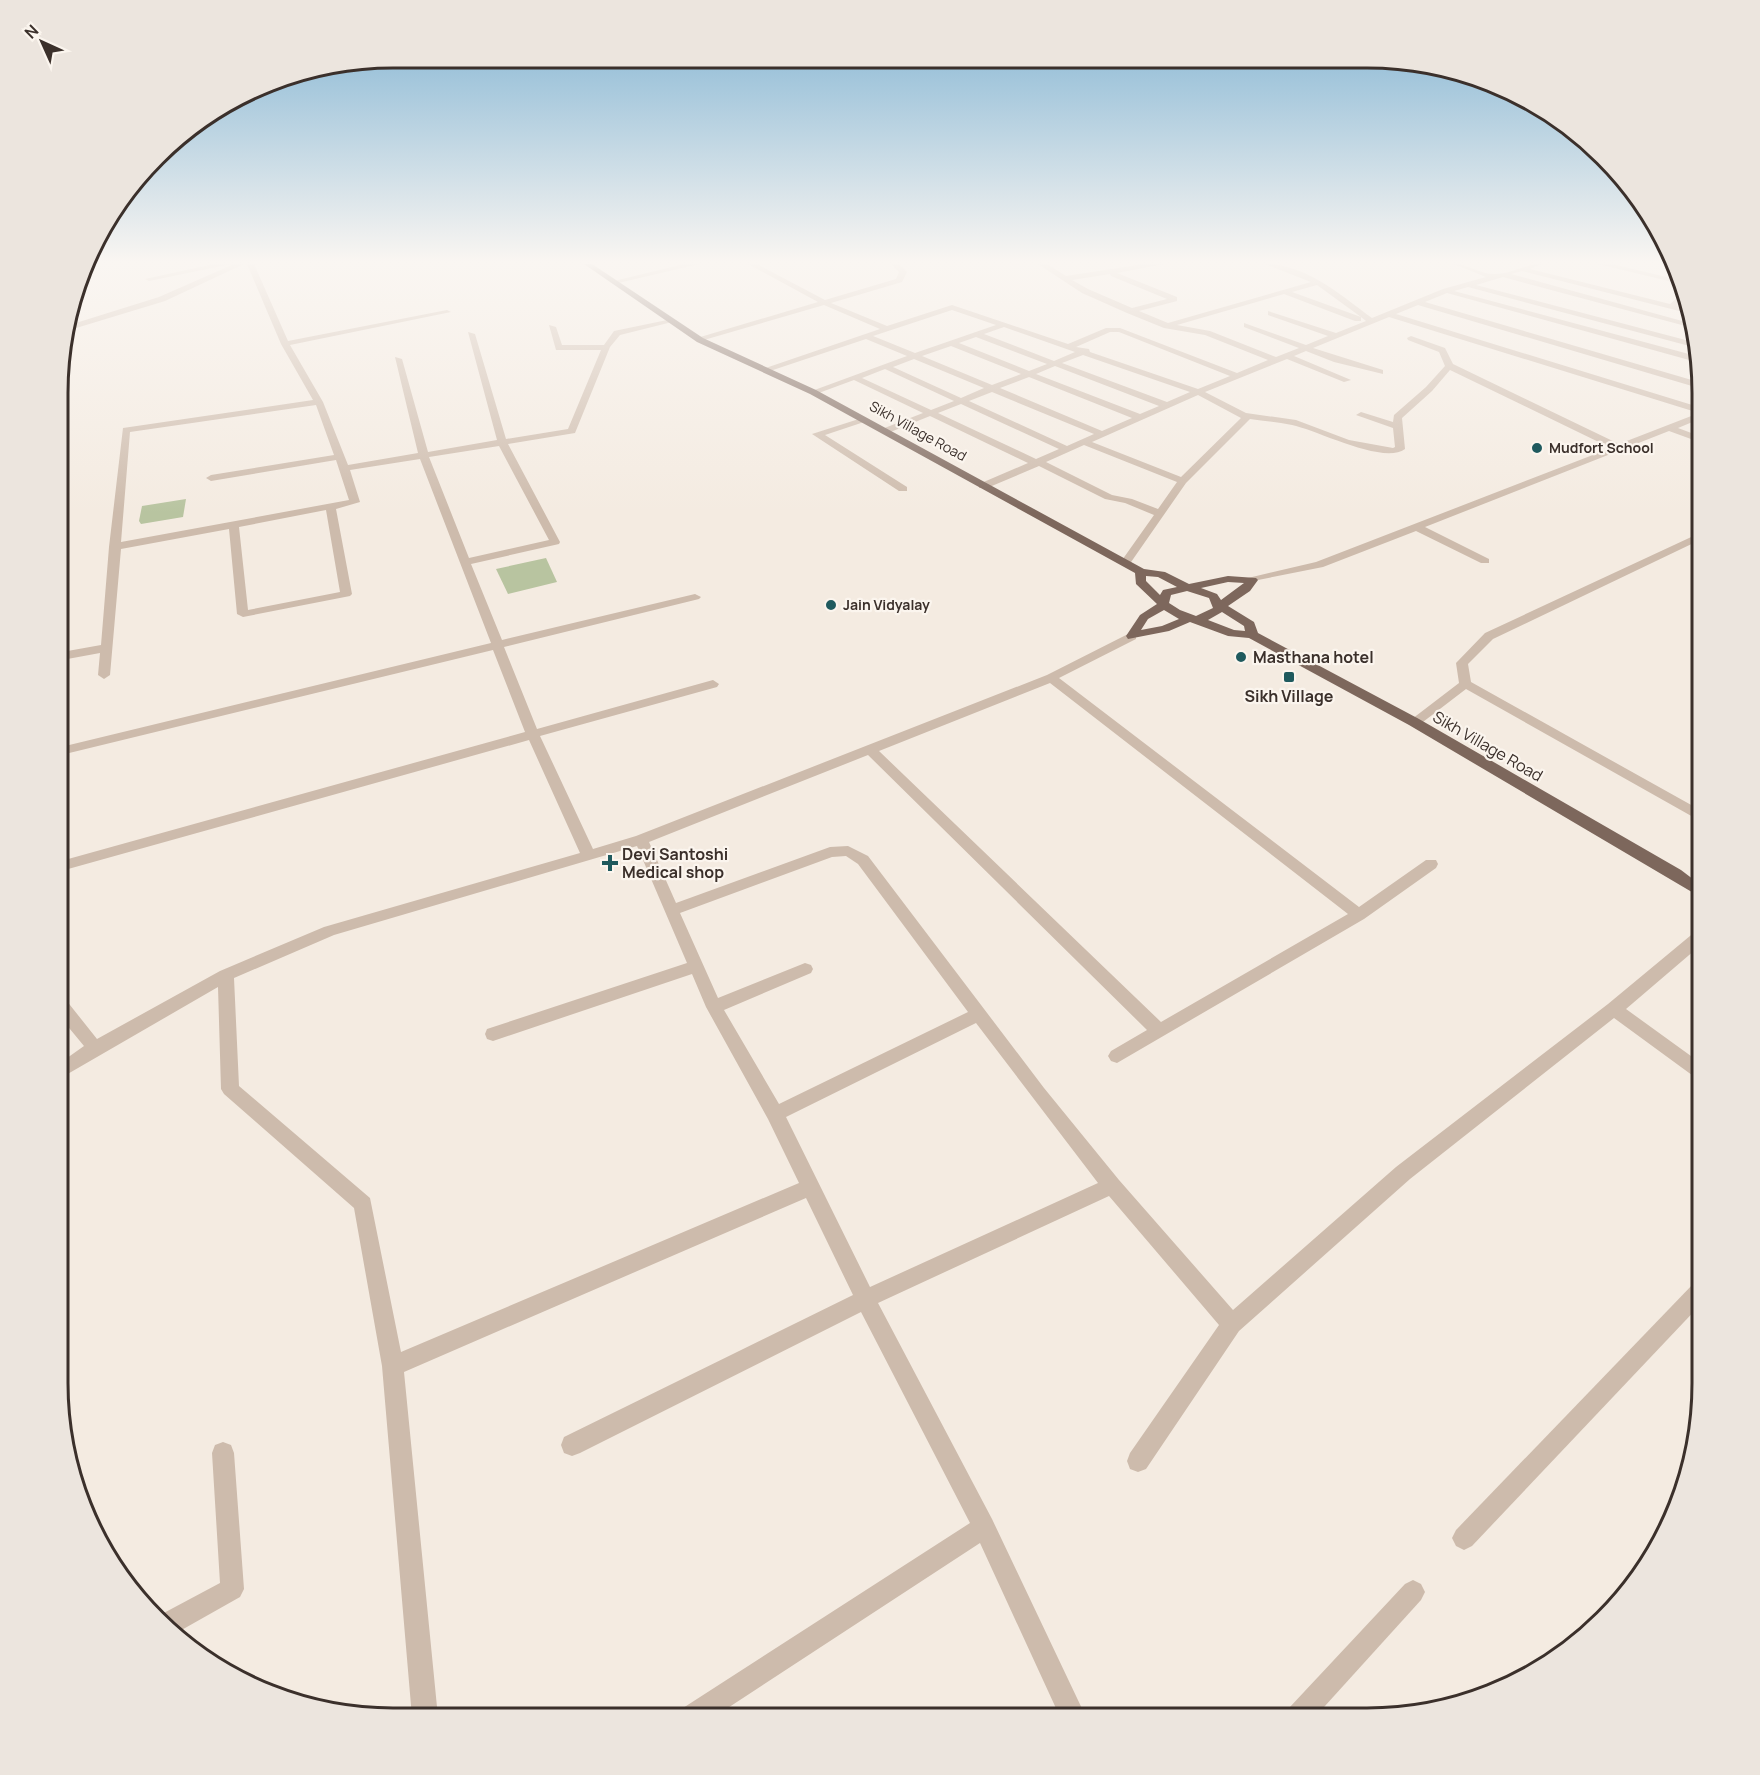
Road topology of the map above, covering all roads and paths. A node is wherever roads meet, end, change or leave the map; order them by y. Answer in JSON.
{"nodes":[{"id":1,"x":287,"y":347,"type":"edge"},
{"id":2,"x":475,"y":347,"type":"edge"},
{"id":3,"x":559,"y":347,"type":"edge"},
{"id":4,"x":606,"y":347,"type":"joint"},
{"id":5,"x":715,"y":347,"type":"edge"},
{"id":6,"x":833,"y":347,"type":"edge"},
{"id":7,"x":892,"y":347,"type":"edge"},
{"id":8,"x":945,"y":347,"type":"edge"},
{"id":9,"x":960,"y":347,"type":"edge"},
{"id":10,"x":1009,"y":347,"type":"edge"},
{"id":11,"x":1074,"y":347,"type":"edge"},
{"id":12,"x":1163,"y":347,"type":"edge"},
{"id":13,"x":1242,"y":347,"type":"edge"},
{"id":14,"x":1303,"y":347,"type":"edge"},
{"id":15,"x":1309,"y":347,"type":"edge"},
{"id":16,"x":1434,"y":347,"type":"edge"},
{"id":17,"x":1491,"y":347,"type":"edge"},
{"id":18,"x":1569,"y":347,"type":"edge"},
{"id":19,"x":1652,"y":347,"type":"edge"},
{"id":20,"x":1306,"y":348,"type":"junction"},
{"id":21,"x":1086,"y":351,"type":"junction"},
{"id":22,"x":1287,"y":356,"type":"junction"},
{"id":23,"x":916,"y":357,"type":"junction"},
{"id":24,"x":1691,"y":357,"type":"edge"},
{"id":25,"x":398,"y":359,"type":"dead end"},
{"id":26,"x":1275,"y":360,"type":"junction"},
{"id":27,"x":1055,"y":364,"type":"junction"},
{"id":28,"x":1449,"y":366,"type":"junction"},
{"id":29,"x":886,"y":367,"type":"junction"},
{"id":30,"x":764,"y":370,"type":"junction"},
{"id":31,"x":1380,"y":372,"type":"dead end"},
{"id":32,"x":1030,"y":374,"type":"junction"},
{"id":33,"x":1237,"y":376,"type":"junction"},
{"id":34,"x":856,"y":378,"type":"junction"},
{"id":35,"x":1347,"y":380,"type":"dead end"},
{"id":36,"x":1692,"y":383,"type":"edge"},
{"id":37,"x":993,"y":389,"type":"junction"},
{"id":38,"x":1198,"y":392,"type":"junction"},
{"id":39,"x":813,"y":393,"type":"junction"},
{"id":40,"x":962,"y":401,"type":"junction"},
{"id":41,"x":319,"y":402,"type":"junction"},
{"id":42,"x":1168,"y":406,"type":"junction"},
{"id":43,"x":1692,"y":410,"type":"edge"},
{"id":44,"x":931,"y":413,"type":"junction"},
{"id":45,"x":1244,"y":414,"type":"junction"},
{"id":46,"x":1361,"y":415,"type":"dead end"},
{"id":47,"x":1141,"y":418,"type":"junction"},
{"id":48,"x":1692,"y":418,"type":"edge"},
{"id":49,"x":865,"y":420,"type":"junction"},
{"id":50,"x":1398,"y":426,"type":"junction"},
{"id":51,"x":1670,"y":428,"type":"junction"},
{"id":52,"x":885,"y":431,"type":"junction"},
{"id":53,"x":1104,"y":435,"type":"junction"},
{"id":54,"x":1692,"y":436,"type":"edge"},
{"id":55,"x":502,"y":442,"type":"junction"},
{"id":56,"x":1086,"y":442,"type":"junction"},
{"id":57,"x":1619,"y":448,"type":"junction"},
{"id":58,"x":1067,"y":449,"type":"junction"},
{"id":59,"x":424,"y":456,"type":"junction"},
{"id":60,"x":340,"y":457,"type":"junction"},
{"id":61,"x":1038,"y":462,"type":"junction"},
{"id":62,"x":344,"y":468,"type":"junction"},
{"id":63,"x":211,"y":478,"type":"dead end"},
{"id":64,"x":1183,"y":481,"type":"junction"},
{"id":65,"x":983,"y":486,"type":"junction"},
{"id":66,"x":903,"y":489,"type":"dead end"},
{"id":67,"x":331,"y":507,"type":"junction"},
{"id":68,"x":1160,"y":514,"type":"junction"},
{"id":69,"x":234,"y":525,"type":"junction"},
{"id":70,"x":1419,"y":528,"type":"junction"},
{"id":71,"x":1692,"y":540,"type":"edge"},
{"id":72,"x":114,"y":547,"type":"junction"},
{"id":73,"x":1485,"y":561,"type":"dead end"},
{"id":74,"x":465,"y":562,"type":"junction"},
{"id":75,"x":1125,"y":563,"type":"junction"},
{"id":76,"x":1141,"y":572,"type":"junction"},
{"id":77,"x":1252,"y":580,"type":"junction"},
{"id":78,"x":1188,"y":588,"type":"junction"},
{"id":79,"x":695,"y":597,"type":"dead end"},
{"id":80,"x":1164,"y":605,"type":"junction"},
{"id":81,"x":1220,"y":606,"type":"junction"},
{"id":82,"x":1190,"y":618,"type":"junction"},
{"id":83,"x":1252,"y":635,"type":"junction"},
{"id":84,"x":1132,"y":636,"type":"junction"},
{"id":85,"x":496,"y":643,"type":"junction"},
{"id":86,"x":105,"y":648,"type":"junction"},
{"id":87,"x":67,"y":655,"type":"edge"},
{"id":88,"x":104,"y":675,"type":"dead end"},
{"id":89,"x":1051,"y":678,"type":"junction"},
{"id":90,"x":713,"y":684,"type":"dead end"},
{"id":91,"x":1465,"y":684,"type":"junction"},
{"id":92,"x":1414,"y":722,"type":"junction"},
{"id":93,"x":532,"y":733,"type":"junction"},
{"id":94,"x":869,"y":749,"type":"junction"},
{"id":95,"x":67,"y":750,"type":"edge"},
{"id":96,"x":1692,"y":811,"type":"edge"},
{"id":97,"x":641,"y":840,"type":"junction"},
{"id":98,"x":589,"y":857,"type":"junction"},
{"id":99,"x":67,"y":864,"type":"edge"},
{"id":100,"x":1431,"y":864,"type":"dead end"},
{"id":101,"x":1692,"y":886,"type":"edge"},
{"id":102,"x":672,"y":910,"type":"junction"},
{"id":103,"x":1359,"y":915,"type":"junction"},
{"id":104,"x":1692,"y":944,"type":"edge"},
{"id":105,"x":694,"y":967,"type":"junction"},
{"id":106,"x":805,"y":969,"type":"dead end"},
{"id":107,"x":226,"y":975,"type":"junction"},
{"id":108,"x":714,"y":1007,"type":"junction"},
{"id":109,"x":1614,"y":1009,"type":"junction"},
{"id":110,"x":67,"y":1014,"type":"edge"},
{"id":111,"x":979,"y":1014,"type":"junction"},
{"id":112,"x":1158,"y":1030,"type":"junction"},
{"id":113,"x":493,"y":1034,"type":"dead end"},
{"id":114,"x":95,"y":1048,"type":"junction"},
{"id":115,"x":1117,"y":1056,"type":"dead end"},
{"id":116,"x":1692,"y":1066,"type":"edge"},
{"id":117,"x":67,"y":1067,"type":"edge"},
{"id":118,"x":775,"y":1114,"type":"junction"},
{"id":119,"x":1112,"y":1186,"type":"junction"},
{"id":120,"x":810,"y":1187,"type":"junction"},
{"id":121,"x":865,"y":1299,"type":"junction"},
{"id":122,"x":1692,"y":1299,"type":"edge"},
{"id":123,"x":1232,"y":1324,"type":"junction"},
{"id":124,"x":393,"y":1366,"type":"junction"},
{"id":125,"x":572,"y":1444,"type":"dead end"},
{"id":126,"x":224,"y":1453,"type":"dead end"},
{"id":127,"x":1138,"y":1461,"type":"dead end"},
{"id":128,"x":984,"y":1527,"type":"junction"},
{"id":129,"x":1464,"y":1538,"type":"dead end"},
{"id":130,"x":1413,"y":1592,"type":"dead end"},
{"id":131,"x":173,"y":1622,"type":"edge"},
{"id":132,"x":424,"y":1708,"type":"edge"},
{"id":133,"x":706,"y":1708,"type":"edge"},
{"id":134,"x":1069,"y":1708,"type":"edge"},
{"id":135,"x":1306,"y":1708,"type":"edge"}],
"edges":[{"from":1,"to":41,"type":"street"},
{"from":2,"to":55,"type":"street"},
{"from":3,"to":4,"type":"street"},
{"from":4,"to":55,"type":"street"},
{"from":5,"to":30,"type":"main road","name":"Sikh Village Road"},
{"from":6,"to":30,"type":"street"},
{"from":7,"to":23,"type":"street"},
{"from":8,"to":23,"type":"street"},
{"from":9,"to":32,"type":"street"},
{"from":10,"to":27,"type":"street"},
{"from":11,"to":21,"type":"street"},
{"from":12,"to":33,"type":"street"},
{"from":13,"to":26,"type":"street"},
{"from":14,"to":20,"type":"street"},
{"from":15,"to":20,"type":"street"},
{"from":16,"to":28,"type":"street"},
{"from":17,"to":43,"type":"street"},
{"from":18,"to":36,"type":"street"},
{"from":19,"to":24,"type":"street"},
{"from":20,"to":22,"type":"street"},
{"from":20,"to":31,"type":"street"},
{"from":21,"to":27,"type":"street"},
{"from":21,"to":38,"type":"street"},
{"from":22,"to":26,"type":"street"},
{"from":22,"to":35,"type":"street"},
{"from":23,"to":29,"type":"street"},
{"from":23,"to":37,"type":"street"},
{"from":25,"to":59,"type":"street"},
{"from":26,"to":33,"type":"street"},
{"from":27,"to":32,"type":"street"},
{"from":27,"to":42,"type":"street"},
{"from":28,"to":50,"type":"street"},
{"from":28,"to":57,"type":"street"},
{"from":29,"to":34,"type":"street"},
{"from":29,"to":40,"type":"street"},
{"from":30,"to":39,"type":"main road","name":"Sikh Village Road"},
{"from":32,"to":37,"type":"street"},
{"from":32,"to":47,"type":"street"},
{"from":33,"to":38,"type":"street"},
{"from":34,"to":39,"type":"street"},
{"from":34,"to":44,"type":"street"},
{"from":37,"to":40,"type":"street"},
{"from":37,"to":53,"type":"street"},
{"from":38,"to":42,"type":"street"},
{"from":38,"to":45,"type":"street"},
{"from":39,"to":49,"type":"main road","name":"Sikh Village Road"},
{"from":40,"to":44,"type":"street"},
{"from":40,"to":58,"type":"street"},
{"from":41,"to":60,"type":"street"},
{"from":41,"to":72,"type":"street"},
{"from":42,"to":47,"type":"street"},
{"from":44,"to":52,"type":"street"},
{"from":44,"to":61,"type":"street"},
{"from":45,"to":50,"type":"street"},
{"from":45,"to":64,"type":"street"},
{"from":46,"to":50,"type":"street"},
{"from":47,"to":53,"type":"street"},
{"from":48,"to":51,"type":"street"},
{"from":49,"to":52,"type":"main road","name":"Sikh Village Road"},
{"from":49,"to":66,"type":"street"},
{"from":51,"to":54,"type":"street"},
{"from":51,"to":57,"type":"street"},
{"from":52,"to":65,"type":"main road","name":"Sikh Village Road"},
{"from":53,"to":56,"type":"street"},
{"from":55,"to":59,"type":"street"},
{"from":55,"to":74,"type":"street"},
{"from":56,"to":58,"type":"street"},
{"from":56,"to":64,"type":"street"},
{"from":57,"to":70,"type":"street"},
{"from":58,"to":61,"type":"street"},
{"from":59,"to":62,"type":"street"},
{"from":59,"to":74,"type":"street"},
{"from":60,"to":62,"type":"street"},
{"from":60,"to":63,"type":"street"},
{"from":61,"to":65,"type":"street"},
{"from":61,"to":68,"type":"street"},
{"from":62,"to":67,"type":"street"},
{"from":64,"to":68,"type":"street"},
{"from":65,"to":75,"type":"main road","name":"Sikh Village Road"},
{"from":67,"to":69,"type":"street"},
{"from":67,"to":69,"type":"street"},
{"from":68,"to":75,"type":"street"},
{"from":69,"to":72,"type":"street"},
{"from":70,"to":73,"type":"street"},
{"from":70,"to":77,"type":"street"},
{"from":71,"to":91,"type":"street"},
{"from":72,"to":86,"type":"street"},
{"from":74,"to":85,"type":"street"},
{"from":75,"to":76,"type":"main road","name":"Sikh Village Road"},
{"from":76,"to":78,"type":"main road"},
{"from":76,"to":80,"type":"main road"},
{"from":77,"to":78,"type":"main road"},
{"from":77,"to":81,"type":"main road"},
{"from":78,"to":80,"type":"main road"},
{"from":78,"to":81,"type":"main road"},
{"from":79,"to":85,"type":"street"},
{"from":80,"to":82,"type":"main road"},
{"from":80,"to":84,"type":"main road"},
{"from":81,"to":82,"type":"main road"},
{"from":81,"to":83,"type":"main road"},
{"from":82,"to":83,"type":"main road"},
{"from":82,"to":84,"type":"main road"},
{"from":83,"to":92,"type":"main road","name":"Sikh Village Road"},
{"from":84,"to":89,"type":"street"},
{"from":85,"to":93,"type":"street"},
{"from":85,"to":95,"type":"street"},
{"from":86,"to":87,"type":"street"},
{"from":86,"to":88,"type":"street"},
{"from":89,"to":94,"type":"street"},
{"from":89,"to":103,"type":"street"},
{"from":90,"to":93,"type":"street"},
{"from":91,"to":92,"type":"street"},
{"from":91,"to":96,"type":"street"},
{"from":92,"to":101,"type":"main road","name":"Sikh Village Road"},
{"from":93,"to":98,"type":"street"},
{"from":93,"to":99,"type":"street"},
{"from":94,"to":97,"type":"street"},
{"from":94,"to":112,"type":"street"},
{"from":97,"to":98,"type":"street"},
{"from":97,"to":102,"type":"street"},
{"from":98,"to":107,"type":"street"},
{"from":100,"to":103,"type":"street"},
{"from":102,"to":105,"type":"street"},
{"from":102,"to":111,"type":"street"},
{"from":103,"to":112,"type":"street"},
{"from":104,"to":109,"type":"street"},
{"from":105,"to":108,"type":"street"},
{"from":105,"to":113,"type":"street"},
{"from":106,"to":108,"type":"street"},
{"from":107,"to":114,"type":"street"},
{"from":107,"to":124,"type":"street"},
{"from":108,"to":118,"type":"street"},
{"from":109,"to":116,"type":"street"},
{"from":109,"to":123,"type":"street"},
{"from":110,"to":114,"type":"street"},
{"from":111,"to":118,"type":"street"},
{"from":111,"to":119,"type":"street"},
{"from":112,"to":115,"type":"street"},
{"from":114,"to":117,"type":"street"},
{"from":118,"to":120,"type":"street"},
{"from":119,"to":121,"type":"street"},
{"from":119,"to":123,"type":"street"},
{"from":120,"to":121,"type":"street"},
{"from":120,"to":124,"type":"street"},
{"from":121,"to":125,"type":"street"},
{"from":121,"to":128,"type":"street"},
{"from":122,"to":129,"type":"street"},
{"from":123,"to":127,"type":"street"},
{"from":124,"to":132,"type":"street"},
{"from":126,"to":131,"type":"street"},
{"from":128,"to":133,"type":"street"},
{"from":128,"to":134,"type":"street"},
{"from":130,"to":135,"type":"street"}]}
